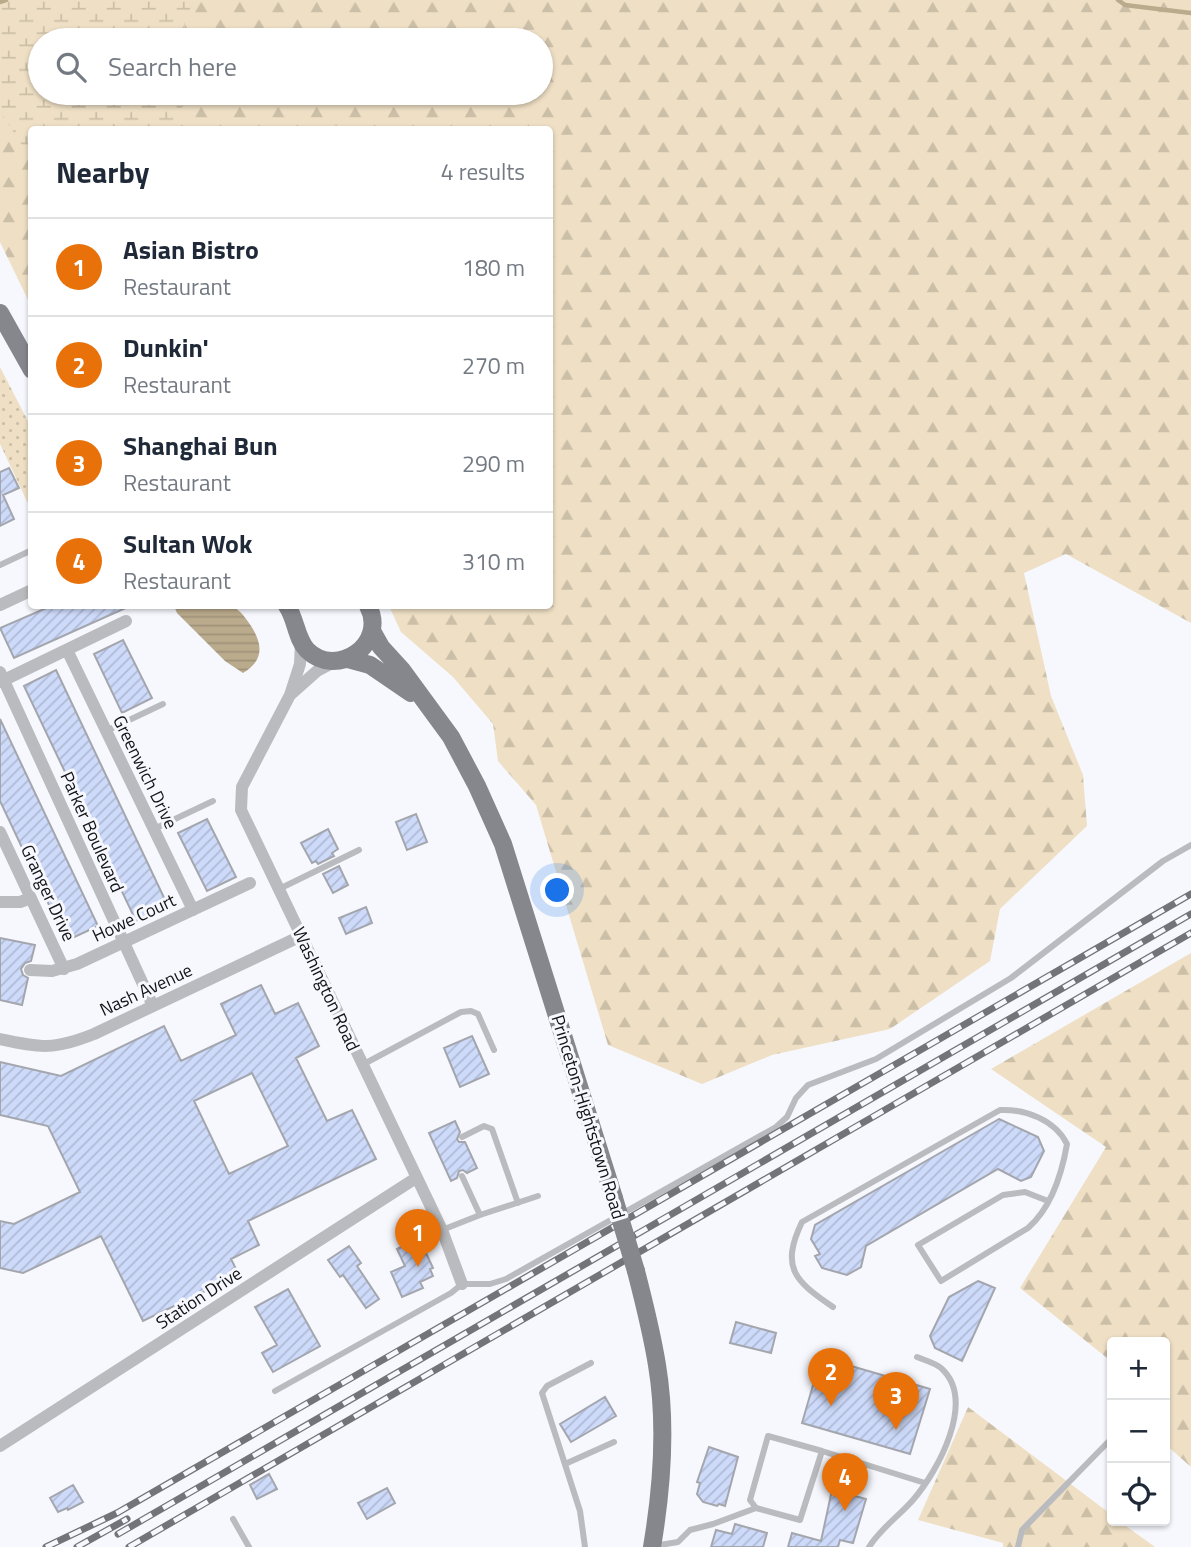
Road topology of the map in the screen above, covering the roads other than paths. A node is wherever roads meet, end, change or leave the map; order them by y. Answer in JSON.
{"nodes":[{"id":1,"x":0,"y":313,"type":"edge"},
{"id":2,"x":28,"y":363,"type":"edge"},
{"id":3,"x":28,"y":552,"type":"edge"},
{"id":4,"x":0,"y":565,"type":"edge"},
{"id":5,"x":28,"y":592,"type":"edge"},
{"id":6,"x":0,"y":605,"type":"edge"},
{"id":7,"x":288,"y":609,"type":"edge"},
{"id":8,"x":300,"y":609,"type":"edge"},
{"id":9,"x":370,"y":609,"type":"edge"},
{"id":10,"x":126,"y":621,"type":"dead end"},
{"id":11,"x":372,"y":631,"type":"junction"},
{"id":12,"x":299,"y":636,"type":"junction"},
{"id":13,"x":67,"y":650,"type":"junction"},
{"id":14,"x":342,"y":660,"type":"junction"},
{"id":15,"x":1,"y":678,"type":"edge"},
{"id":16,"x":290,"y":695,"type":"junction"},
{"id":17,"x":163,"y":704,"type":"dead end"},
{"id":18,"x":430,"y":708,"type":"junction"},
{"id":19,"x":106,"y":731,"type":"junction"},
{"id":20,"x":213,"y":801,"type":"dead end"},
{"id":21,"x":154,"y":830,"type":"junction"},
{"id":22,"x":0,"y":832,"type":"edge"},
{"id":23,"x":1191,"y":845,"type":"edge"},
{"id":24,"x":359,"y":850,"type":"dead end"},
{"id":25,"x":250,"y":883,"type":"dead end"},
{"id":26,"x":279,"y":889,"type":"junction"},
{"id":27,"x":31,"y":898,"type":"junction"},
{"id":28,"x":0,"y":902,"type":"edge"},
{"id":29,"x":192,"y":910,"type":"junction"},
{"id":30,"x":301,"y":936,"type":"junction"},
{"id":31,"x":124,"y":942,"type":"junction"},
{"id":32,"x":64,"y":969,"type":"junction"},
{"id":33,"x":30,"y":970,"type":"dead end"},
{"id":34,"x":153,"y":1006,"type":"junction"},
{"id":35,"x":0,"y":1039,"type":"edge"},
{"id":36,"x":494,"y":1050,"type":"dead end"},
{"id":37,"x":362,"y":1065,"type":"junction"},
{"id":38,"x":462,"y":1137,"type":"dead end"},
{"id":39,"x":462,"y":1175,"type":"dead end"},
{"id":40,"x":416,"y":1178,"type":"junction"},
{"id":41,"x":538,"y":1196,"type":"dead end"},
{"id":42,"x":1048,"y":1201,"type":"junction"},
{"id":43,"x":518,"y":1203,"type":"junction"},
{"id":44,"x":480,"y":1215,"type":"junction"},
{"id":45,"x":442,"y":1230,"type":"junction"},
{"id":46,"x":462,"y":1284,"type":"junction"},
{"id":47,"x":833,"y":1307,"type":"dead end"},
{"id":48,"x":917,"y":1357,"type":"dead end"},
{"id":49,"x":592,"y":1363,"type":"dead end"},
{"id":50,"x":275,"y":1391,"type":"dead end"},
{"id":51,"x":614,"y":1442,"type":"dead end"},
{"id":52,"x":1107,"y":1443,"type":"edge"},
{"id":53,"x":0,"y":1446,"type":"edge"},
{"id":54,"x":822,"y":1451,"type":"junction"},
{"id":55,"x":565,"y":1464,"type":"junction"},
{"id":56,"x":925,"y":1483,"type":"junction"},
{"id":57,"x":756,"y":1508,"type":"junction"},
{"id":58,"x":233,"y":1519,"type":"dead end"},
{"id":59,"x":249,"y":1547,"type":"edge"},
{"id":60,"x":585,"y":1547,"type":"edge"},
{"id":61,"x":652,"y":1547,"type":"edge"},
{"id":62,"x":869,"y":1547,"type":"edge"},
{"id":63,"x":1018,"y":1547,"type":"edge"}],
"edges":[{"from":1,"to":2,"type":"main road"},
{"from":3,"to":4,"type":"lane"},
{"from":5,"to":6,"type":"street"},
{"from":7,"to":12,"type":"main road"},
{"from":8,"to":12,"type":"main road"},
{"from":9,"to":11,"type":"main road"},
{"from":10,"to":13,"type":"street"},
{"from":11,"to":14,"type":"main road"},
{"from":11,"to":18,"type":"main road","name":"Princeton-Hightstown Road"},
{"from":12,"to":14,"type":"main road"},
{"from":12,"to":16,"type":"street","name":"Washington Road"},
{"from":13,"to":15,"type":"street"},
{"from":13,"to":19,"type":"street","name":"Greenwich Drive"},
{"from":14,"to":16,"type":"street","name":"Washington Road"},
{"from":14,"to":18,"type":"main road","name":"Princeton-Hightstown Road"},
{"from":15,"to":31,"type":"street","name":"Parker Boulevard"},
{"from":16,"to":26,"type":"street","name":"Washington Road"},
{"from":17,"to":19,"type":"lane"},
{"from":18,"to":61,"type":"main road","name":"Princeton-Hightstown Road","bridge":true},
{"from":19,"to":21,"type":"street","name":"Greenwich Drive"},
{"from":20,"to":21,"type":"lane"},
{"from":21,"to":29,"type":"street","name":"Greenwich Drive"},
{"from":22,"to":27,"type":"street","name":"Granger Drive"},
{"from":23,"to":46,"type":"lane"},
{"from":24,"to":26,"type":"lane"},
{"from":25,"to":29,"type":"street","name":"Howe Court"},
{"from":26,"to":30,"type":"street","name":"Washington Road"},
{"from":27,"to":28,"type":"street"},
{"from":27,"to":32,"type":"street","name":"Granger Drive"},
{"from":29,"to":31,"type":"street","name":"Howe Court"},
{"from":30,"to":34,"type":"street","name":"Nash Avenue"},
{"from":30,"to":37,"type":"street","name":"Washington Road"},
{"from":31,"to":32,"type":"street","name":"Howe Court"},
{"from":31,"to":34,"type":"street","name":"Parker Boulevard"},
{"from":32,"to":33,"type":"street","name":"Howe Court"},
{"from":34,"to":35,"type":"street","name":"Nash Avenue"},
{"from":36,"to":37,"type":"lane"},
{"from":37,"to":40,"type":"street","name":"Washington Road"},
{"from":38,"to":43,"type":"lane"},
{"from":39,"to":44,"type":"lane"},
{"from":40,"to":45,"type":"street","name":"Washington Road"},
{"from":40,"to":53,"type":"street","name":"Station Drive"},
{"from":41,"to":43,"type":"lane"},
{"from":42,"to":42,"type":"lane"},
{"from":42,"to":47,"type":"lane"},
{"from":43,"to":44,"type":"lane"},
{"from":44,"to":45,"type":"lane"},
{"from":45,"to":46,"type":"street","name":"Washington Road"},
{"from":46,"to":50,"type":"lane"},
{"from":48,"to":56,"type":"lane"},
{"from":49,"to":55,"type":"lane"},
{"from":51,"to":55,"type":"lane"},
{"from":52,"to":63,"type":"lane"},
{"from":54,"to":56,"type":"lane"},
{"from":54,"to":57,"type":"lane"},
{"from":54,"to":57,"type":"lane"},
{"from":55,"to":60,"type":"lane"},
{"from":56,"to":62,"type":"lane"},
{"from":57,"to":61,"type":"lane"},
{"from":58,"to":59,"type":"lane"}]}
